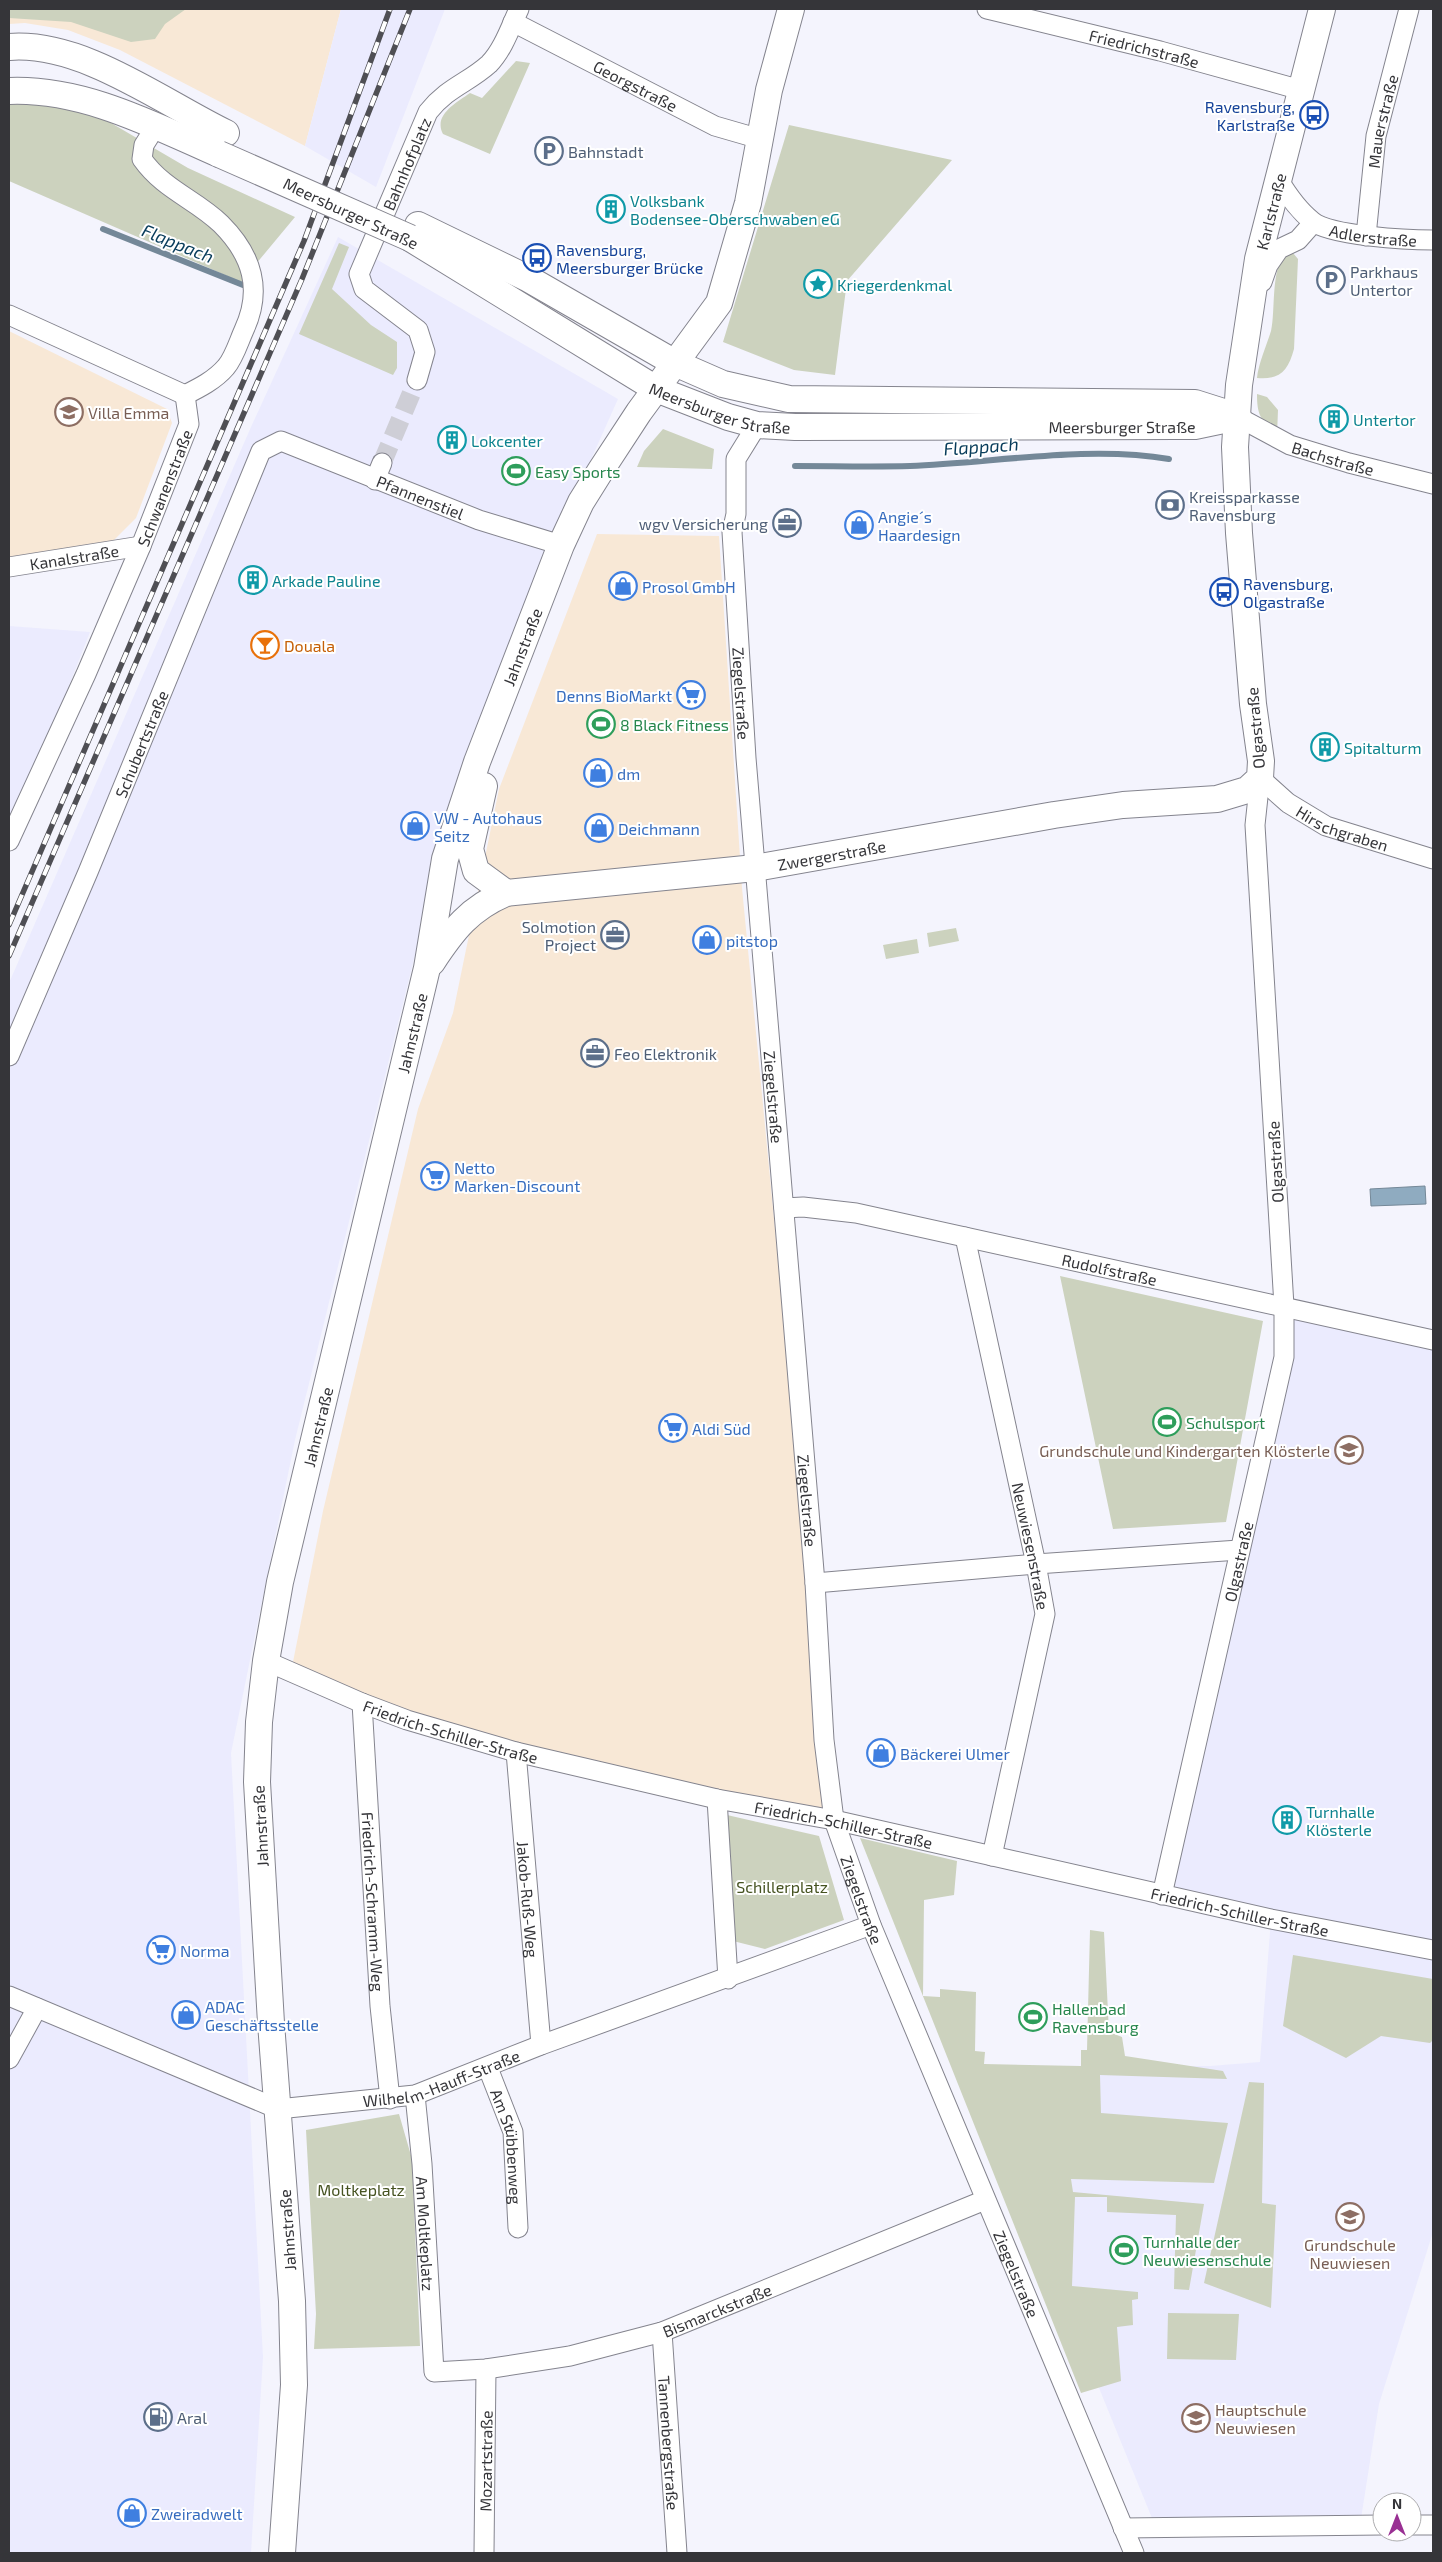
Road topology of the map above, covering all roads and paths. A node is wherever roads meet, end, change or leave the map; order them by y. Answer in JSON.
{"nodes":[{"id":1,"x":791,"y":9,"type":"edge"},
{"id":2,"x":987,"y":9,"type":"edge"},
{"id":3,"x":1322,"y":9,"type":"edge"},
{"id":4,"x":1409,"y":9,"type":"edge"},
{"id":5,"x":516,"y":15,"type":"edge"},
{"id":6,"x":9,"y":47,"type":"edge"},
{"id":7,"x":1301,"y":90,"type":"junction"},
{"id":8,"x":9,"y":91,"type":"edge"},
{"id":9,"x":156,"y":126,"type":"junction"},
{"id":10,"x":760,"y":139,"type":"junction"},
{"id":11,"x":223,"y":143,"type":"junction"},
{"id":12,"x":1278,"y":179,"type":"junction"},
{"id":13,"x":1313,"y":222,"type":"junction"},
{"id":14,"x":413,"y":231,"type":"junction"},
{"id":15,"x":1366,"y":236,"type":"junction"},
{"id":16,"x":1433,"y":240,"type":"edge"},
{"id":17,"x":9,"y":315,"type":"edge"},
{"id":18,"x":1247,"y":326,"type":"junction"},
{"id":19,"x":676,"y":363,"type":"junction"},
{"id":20,"x":417,"y":380,"type":"tunnel mouth"},
{"id":21,"x":656,"y":389,"type":"junction"},
{"id":22,"x":185,"y":395,"type":"junction"},
{"id":23,"x":1238,"y":417,"type":"junction"},
{"id":24,"x":757,"y":425,"type":"junction"},
{"id":25,"x":281,"y":441,"type":"joint"},
{"id":26,"x":1433,"y":484,"type":"edge"},
{"id":27,"x":561,"y":545,"type":"junction"},
{"id":28,"x":141,"y":546,"type":"junction"},
{"id":29,"x":9,"y":567,"type":"edge"},
{"id":30,"x":492,"y":725,"type":"junction"},
{"id":31,"x":1260,"y":778,"type":"junction"},
{"id":32,"x":9,"y":841,"type":"edge"},
{"id":33,"x":1433,"y":859,"type":"edge"},
{"id":34,"x":755,"y":868,"type":"junction"},
{"id":35,"x":506,"y":893,"type":"junction"},
{"id":36,"x":427,"y":968,"type":"junction"},
{"id":37,"x":9,"y":1056,"type":"edge"},
{"id":38,"x":784,"y":1208,"type":"junction"},
{"id":39,"x":966,"y":1238,"type":"junction"},
{"id":40,"x":1284,"y":1306,"type":"junction"},
{"id":41,"x":1433,"y":1340,"type":"edge"},
{"id":42,"x":1239,"y":1550,"type":"junction"},
{"id":43,"x":1036,"y":1564,"type":"junction"},
{"id":44,"x":815,"y":1583,"type":"junction"},
{"id":45,"x":266,"y":1661,"type":"junction"},
{"id":46,"x":362,"y":1703,"type":"junction"},
{"id":47,"x":516,"y":1752,"type":"junction"},
{"id":48,"x":717,"y":1799,"type":"junction"},
{"id":49,"x":834,"y":1820,"type":"junction"},
{"id":50,"x":992,"y":1856,"type":"junction"},
{"id":51,"x":1162,"y":1895,"type":"junction"},
{"id":52,"x":871,"y":1925,"type":"junction"},
{"id":53,"x":1433,"y":1950,"type":"edge"},
{"id":54,"x":728,"y":1979,"type":"junction"},
{"id":55,"x":9,"y":1996,"type":"edge"},
{"id":56,"x":37,"y":2008,"type":"junction"},
{"id":57,"x":541,"y":2045,"type":"junction"},
{"id":58,"x":9,"y":2060,"type":"edge"},
{"id":59,"x":488,"y":2068,"type":"junction"},
{"id":60,"x":415,"y":2095,"type":"junction"},
{"id":61,"x":390,"y":2099,"type":"junction"},
{"id":62,"x":278,"y":2108,"type":"junction"},
{"id":63,"x":985,"y":2200,"type":"junction"},
{"id":64,"x":518,"y":2228,"type":"dead end"},
{"id":65,"x":662,"y":2332,"type":"junction"},
{"id":66,"x":486,"y":2369,"type":"junction"},
{"id":67,"x":434,"y":2372,"type":"joint"},
{"id":68,"x":1372,"y":2525,"type":"edge"},
{"id":69,"x":1123,"y":2528,"type":"junction"},
{"id":70,"x":282,"y":2553,"type":"edge"},
{"id":71,"x":484,"y":2553,"type":"edge"},
{"id":72,"x":677,"y":2553,"type":"edge"},
{"id":73,"x":1134,"y":2553,"type":"edge"}],
"edges":[{"from":1,"to":10,"type":"main road"},
{"from":2,"to":7,"type":"street","name":"Friedrichstraße"},
{"from":3,"to":7,"type":"main road","name":"Karlstraße"},
{"from":4,"to":15,"type":"street","name":"Mauerstraße"},
{"from":5,"to":10,"type":"street","name":"Georgstraße"},
{"from":5,"to":20,"type":"street","name":"Bahnhofplatz"},
{"from":6,"to":11,"type":"main road","name":"Meersburger Straße"},
{"from":7,"to":12,"type":"main road","name":"Karlstraße"},
{"from":8,"to":9,"type":"main road","name":"Meersburger Straße"},
{"from":9,"to":11,"type":"main road","name":"Meersburger Straße"},
{"from":9,"to":22,"type":"street"},
{"from":10,"to":19,"type":"main road"},
{"from":11,"to":14,"type":"main road","name":"Meersburger Straße","bridge":true},
{"from":12,"to":13,"type":"street","name":"Adlerstraße"},
{"from":12,"to":18,"type":"main road","name":"Karlstraße"},
{"from":13,"to":15,"type":"street","name":"Adlerstraße"},
{"from":13,"to":18,"type":"street","name":"Adlerstraße"},
{"from":14,"to":19,"type":"main road","name":"Meersburger Straße"},
{"from":14,"to":21,"type":"main road","name":"Meersburger Straße"},
{"from":15,"to":16,"type":"street","name":"Adlerstraße"},
{"from":17,"to":22,"type":"street"},
{"from":18,"to":23,"type":"main road","name":"Karlstraße"},
{"from":19,"to":21,"type":"main road","name":"Jahnstraße"},
{"from":19,"to":23,"type":"main road","name":"Meersburger Straße"},
{"from":21,"to":24,"type":"main road","name":"Meersburger Straße"},
{"from":21,"to":27,"type":"main road","name":"Jahnstraße"},
{"from":22,"to":28,"type":"street","name":"Schwanenstraße"},
{"from":23,"to":24,"type":"main road","name":"Meersburger Straße"},
{"from":23,"to":26,"type":"street","name":"Bachstraße"},
{"from":23,"to":31,"type":"main road","name":"Olgastraße"},
{"from":24,"to":34,"type":"street","name":"Ziegelstraße"},
{"from":25,"to":27,"type":"street","name":"Pfannenstiel"},
{"from":25,"to":37,"type":"street","name":"Schubertstraße"},
{"from":27,"to":30,"type":"main road","name":"Jahnstraße"},
{"from":28,"to":29,"type":"street","name":"Kanalstraße"},
{"from":28,"to":32,"type":"street","name":"Schwanenstraße"},
{"from":30,"to":35,"type":"main road"},
{"from":30,"to":36,"type":"main road","name":"Jahnstraße"},
{"from":31,"to":33,"type":"street","name":"Hirschgraben"},
{"from":31,"to":34,"type":"main road","name":"Zwergerstraße"},
{"from":31,"to":40,"type":"street","name":"Olgastraße"},
{"from":34,"to":35,"type":"main road","name":"Zwergerstraße"},
{"from":34,"to":38,"type":"street","name":"Ziegelstraße"},
{"from":35,"to":36,"type":"main road","name":"Zwergerstraße"},
{"from":36,"to":45,"type":"main road","name":"Jahnstraße"},
{"from":38,"to":39,"type":"street","name":"Rudolfstraße"},
{"from":38,"to":44,"type":"street","name":"Ziegelstraße"},
{"from":39,"to":40,"type":"street","name":"Rudolfstraße"},
{"from":39,"to":43,"type":"street","name":"Neuwiesenstraße"},
{"from":40,"to":41,"type":"street","name":"Rudolfstraße"},
{"from":40,"to":42,"type":"street","name":"Olgastraße"},
{"from":42,"to":43,"type":"street"},
{"from":42,"to":51,"type":"street","name":"Olgastraße"},
{"from":43,"to":44,"type":"street"},
{"from":43,"to":50,"type":"street","name":"Neuwiesenstraße"},
{"from":44,"to":49,"type":"street","name":"Ziegelstraße"},
{"from":45,"to":46,"type":"street","name":"Friedrich-Schiller-Straße"},
{"from":45,"to":62,"type":"main road","name":"Jahnstraße"},
{"from":46,"to":47,"type":"street","name":"Friedrich-Schiller-Straße"},
{"from":46,"to":61,"type":"street","name":"Friedrich-Schramm-Weg"},
{"from":47,"to":48,"type":"street","name":"Friedrich-Schiller-Straße"},
{"from":47,"to":57,"type":"street","name":"Jakob-Ruß-Weg"},
{"from":48,"to":49,"type":"street","name":"Friedrich-Schiller-Straße"},
{"from":48,"to":54,"type":"street"},
{"from":49,"to":50,"type":"street","name":"Friedrich-Schiller-Straße"},
{"from":49,"to":52,"type":"street","name":"Ziegelstraße"},
{"from":50,"to":51,"type":"street","name":"Friedrich-Schiller-Straße"},
{"from":51,"to":53,"type":"street","name":"Friedrich-Schiller-Straße"},
{"from":52,"to":54,"type":"street","name":"Wilhelm-Hauff-Straße"},
{"from":52,"to":63,"type":"street","name":"Ziegelstraße"},
{"from":54,"to":57,"type":"street","name":"Wilhelm-Hauff-Straße"},
{"from":55,"to":56,"type":"street","name":"Wilhelm-Hauff-Straße"},
{"from":56,"to":58,"type":"street"},
{"from":56,"to":62,"type":"street","name":"Wilhelm-Hauff-Straße"},
{"from":57,"to":59,"type":"street","name":"Wilhelm-Hauff-Straße"},
{"from":59,"to":60,"type":"street","name":"Wilhelm-Hauff-Straße"},
{"from":59,"to":64,"type":"street","name":"Am Stübbenweg"},
{"from":60,"to":61,"type":"street","name":"Wilhelm-Hauff-Straße"},
{"from":60,"to":67,"type":"street","name":"Am Moltkeplatz"},
{"from":61,"to":62,"type":"street","name":"Wilhelm-Hauff-Straße"},
{"from":62,"to":70,"type":"main road","name":"Jahnstraße"},
{"from":63,"to":65,"type":"street","name":"Bismarckstraße"},
{"from":63,"to":69,"type":"street","name":"Ziegelstraße"},
{"from":65,"to":66,"type":"street","name":"Bismarckstraße"},
{"from":65,"to":72,"type":"street","name":"Tannenbergstraße"},
{"from":66,"to":67,"type":"street","name":"Bismarckstraße"},
{"from":66,"to":71,"type":"street","name":"Mozartstraße"},
{"from":68,"to":69,"type":"street"},
{"from":69,"to":73,"type":"street","name":"Ziegelstraße"}]}
